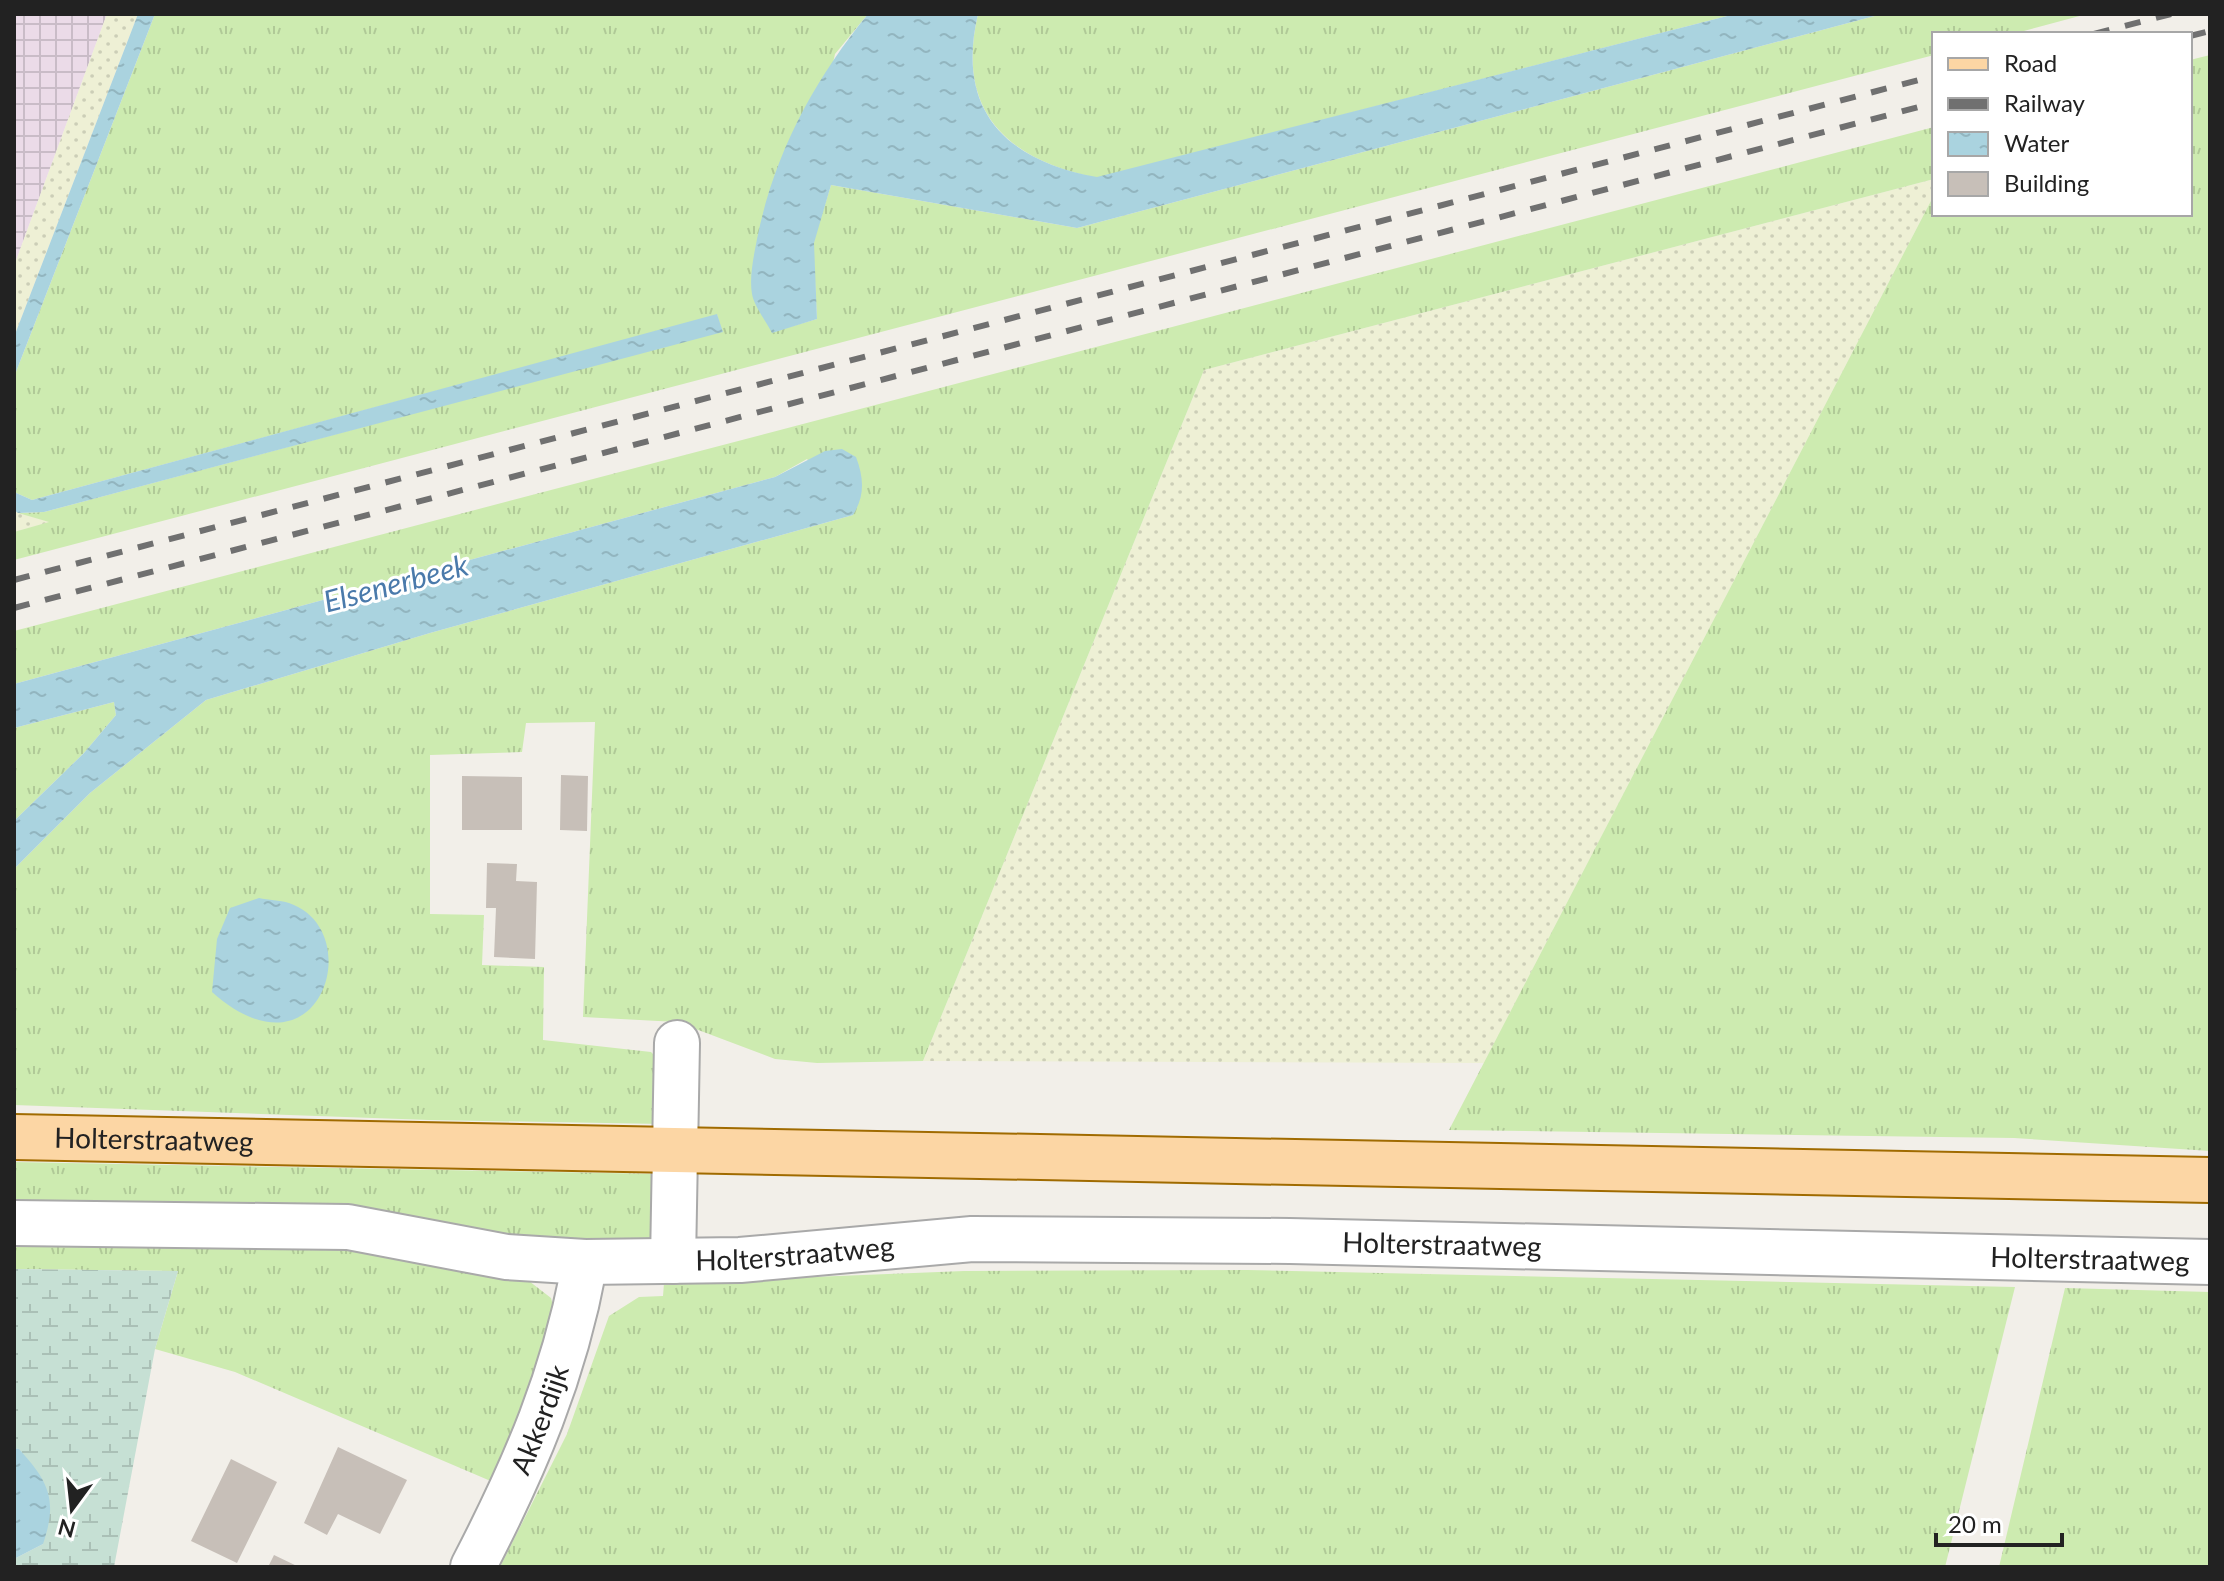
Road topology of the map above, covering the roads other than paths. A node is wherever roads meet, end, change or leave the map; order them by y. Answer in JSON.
{"nodes":[{"id":1,"x":677,"y":1043,"type":"dead end"},
{"id":2,"x":14,"y":1137,"type":"edge"},
{"id":3,"x":676,"y":1148,"type":"junction"},
{"id":4,"x":2210,"y":1180,"type":"edge"},
{"id":5,"x":14,"y":1223,"type":"edge"},
{"id":6,"x":673,"y":1261,"type":"junction"},
{"id":7,"x":585,"y":1262,"type":"junction"},
{"id":8,"x":2210,"y":1262,"type":"edge"},
{"id":9,"x":473,"y":1567,"type":"edge"}],
"edges":[{"from":1,"to":3,"type":"street","name":"Holterstraatweg"},
{"from":2,"to":3,"type":"main road","name":"Holterstraatweg"},
{"from":3,"to":4,"type":"main road","name":"Holterstraatweg"},
{"from":3,"to":6,"type":"street","name":"Holterstraatweg"},
{"from":5,"to":7,"type":"street","name":"Holterstraatweg"},
{"from":6,"to":7,"type":"street","name":"Holterstraatweg"},
{"from":6,"to":8,"type":"street","name":"Holterstraatweg"},
{"from":7,"to":9,"type":"street","name":"Akkerdijk"}]}
